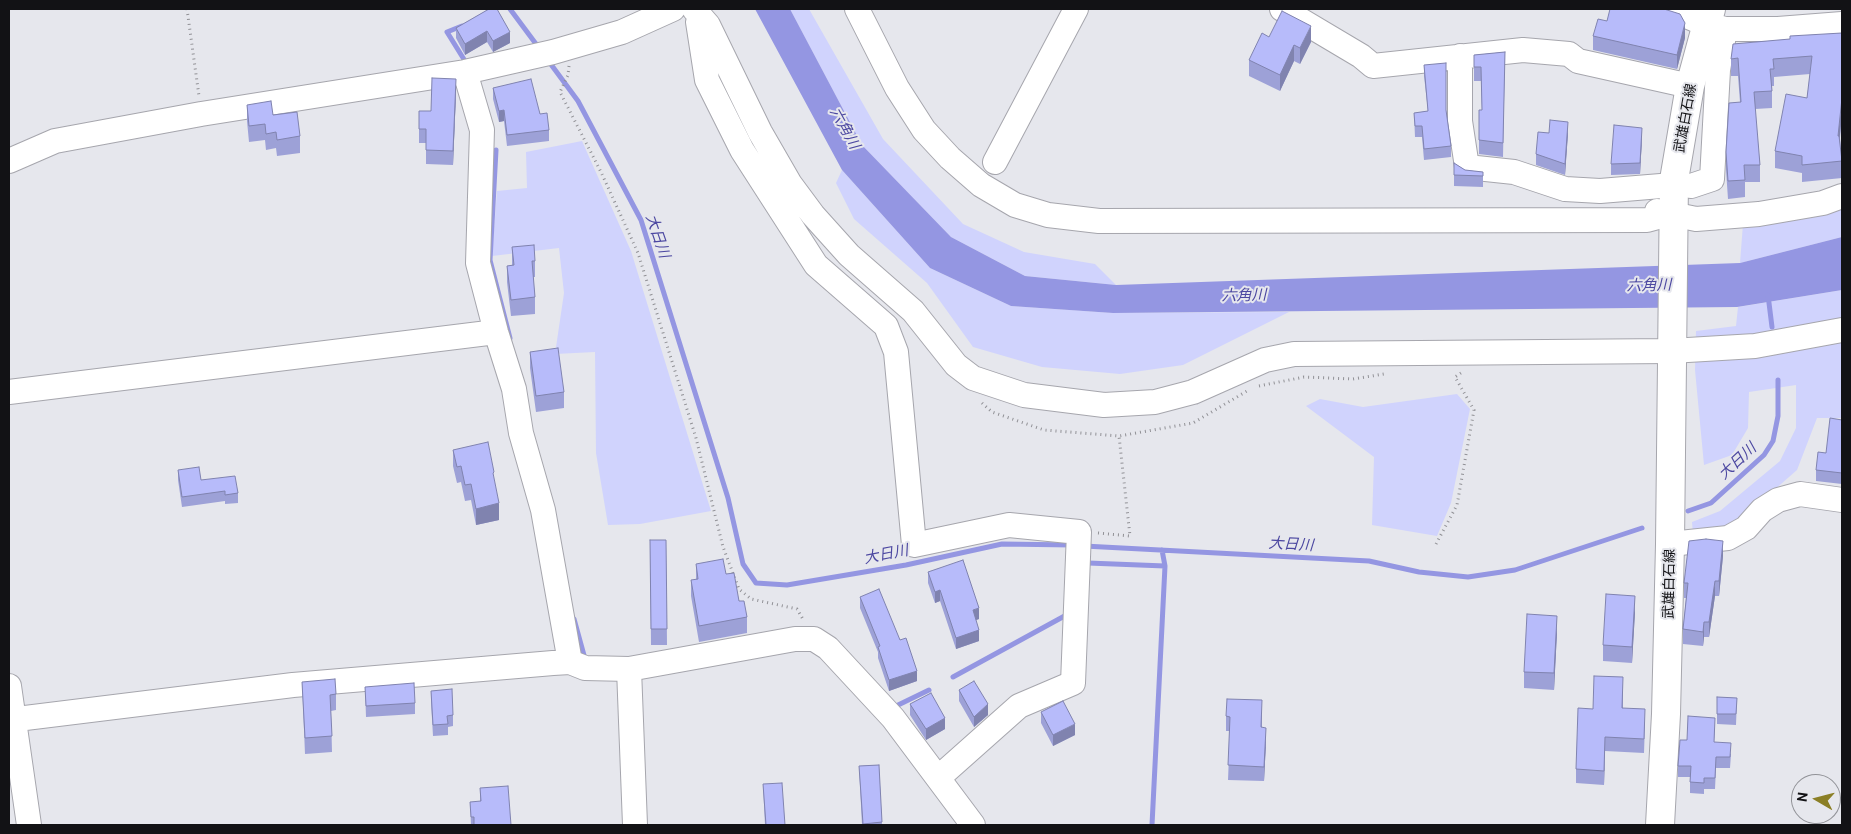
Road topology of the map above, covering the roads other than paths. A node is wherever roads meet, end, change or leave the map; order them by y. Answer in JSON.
{"nodes":[{"id":1,"x":673,"y":9,"type":"edge"},
{"id":2,"x":857,"y":9,"type":"edge"},
{"id":3,"x":1076,"y":9,"type":"edge"},
{"id":4,"x":1282,"y":9,"type":"edge"},
{"id":5,"x":1670,"y":9,"type":"edge"},
{"id":6,"x":695,"y":11,"type":"edge"},
{"id":7,"x":1714,"y":21,"type":"edge"},
{"id":8,"x":1842,"y":24,"type":"edge"},
{"id":9,"x":1460,"y":56,"type":"junction"},
{"id":10,"x":465,"y":72,"type":"junction"},
{"id":11,"x":1690,"y":86,"type":"junction"},
{"id":12,"x":9,"y":161,"type":"edge"},
{"id":13,"x":994,"y":162,"type":"dead end"},
{"id":14,"x":1661,"y":186,"type":"dead end"},
{"id":15,"x":1691,"y":186,"type":"dead end"},
{"id":16,"x":1565,"y":189,"type":"junction"},
{"id":17,"x":1842,"y":196,"type":"edge"},
{"id":18,"x":1672,"y":221,"type":"junction"},
{"id":19,"x":1842,"y":330,"type":"edge"},
{"id":20,"x":496,"y":332,"type":"junction"},
{"id":21,"x":1671,"y":347,"type":"junction"},
{"id":22,"x":9,"y":392,"type":"edge"},
{"id":23,"x":1842,"y":500,"type":"edge"},
{"id":24,"x":1670,"y":544,"type":"junction"},
{"id":25,"x":570,"y":662,"type":"junction"},
{"id":26,"x":629,"y":669,"type":"junction"},
{"id":27,"x":9,"y":686,"type":"edge"},
{"id":28,"x":11,"y":720,"type":"edge"},
{"id":29,"x":938,"y":778,"type":"junction"},
{"id":30,"x":29,"y":825,"type":"edge"},
{"id":31,"x":635,"y":825,"type":"edge"},
{"id":32,"x":973,"y":825,"type":"edge"},
{"id":33,"x":1660,"y":825,"type":"edge"}],
"edges":[{"from":1,"to":10,"type":"street"},
{"from":2,"to":18,"type":"street"},
{"from":3,"to":13,"type":"street"},
{"from":4,"to":9,"type":"street"},
{"from":5,"to":7,"type":"street"},
{"from":6,"to":21,"type":"street"},
{"from":6,"to":29,"type":"street"},
{"from":7,"to":8,"type":"street"},
{"from":7,"to":11,"type":"main road","name":"武雄白石線"},
{"from":7,"to":15,"type":"street"},
{"from":9,"to":11,"type":"street"},
{"from":9,"to":16,"type":"street"},
{"from":10,"to":12,"type":"street"},
{"from":10,"to":20,"type":"street"},
{"from":11,"to":18,"type":"main road","name":"武雄白石線"},
{"from":14,"to":16,"type":"street"},
{"from":16,"to":18,"type":"street"},
{"from":17,"to":18,"type":"street"},
{"from":18,"to":21,"type":"main road","name":"武雄白石線"},
{"from":19,"to":21,"type":"street"},
{"from":20,"to":22,"type":"street"},
{"from":20,"to":25,"type":"street"},
{"from":21,"to":24,"type":"main road","name":"武雄白石線"},
{"from":23,"to":24,"type":"street"},
{"from":24,"to":33,"type":"main road","name":"武雄白石線"},
{"from":25,"to":26,"type":"street"},
{"from":25,"to":28,"type":"street"},
{"from":26,"to":29,"type":"street"},
{"from":26,"to":31,"type":"street"},
{"from":27,"to":28,"type":"street"},
{"from":28,"to":30,"type":"street"},
{"from":29,"to":32,"type":"street"}]}
